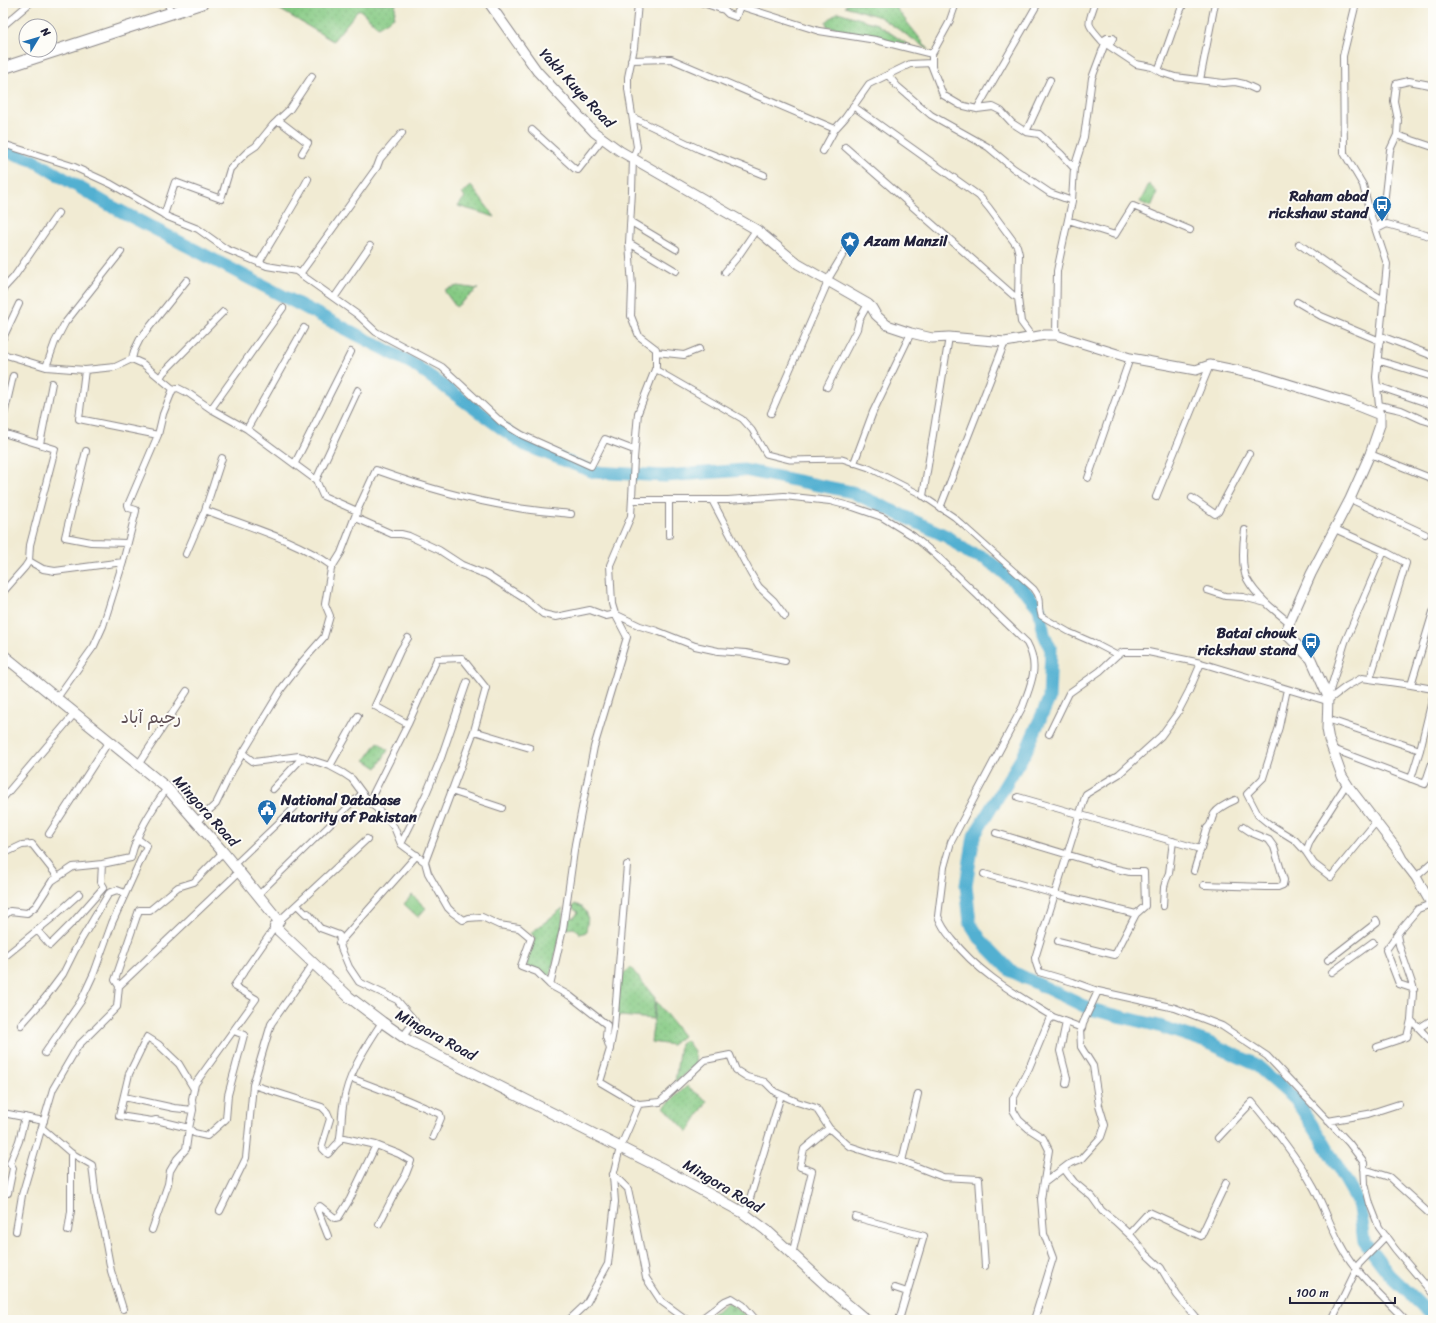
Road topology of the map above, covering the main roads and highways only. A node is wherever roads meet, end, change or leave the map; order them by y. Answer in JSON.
{"nodes":[{"id":1,"x":202,"y":3,"type":"edge"},
{"id":2,"x":489,"y":3,"type":"edge"},
{"id":3,"x":170,"y":8,"type":"edge"},
{"id":4,"x":3,"y":68,"type":"edge"},
{"id":5,"x":6,"y":658,"type":"edge"},
{"id":6,"x":1432,"y":905,"type":"edge"},
{"id":7,"x":866,"y":1320,"type":"edge"}],
"edges":[{"from":1,"to":3,"type":"highway"},
{"from":2,"to":6,"type":"main road","name":"Yakh Kuye Road"},
{"from":3,"to":4,"type":"highway"},
{"from":5,"to":7,"type":"main road","name":"Mingora Road"}]}
